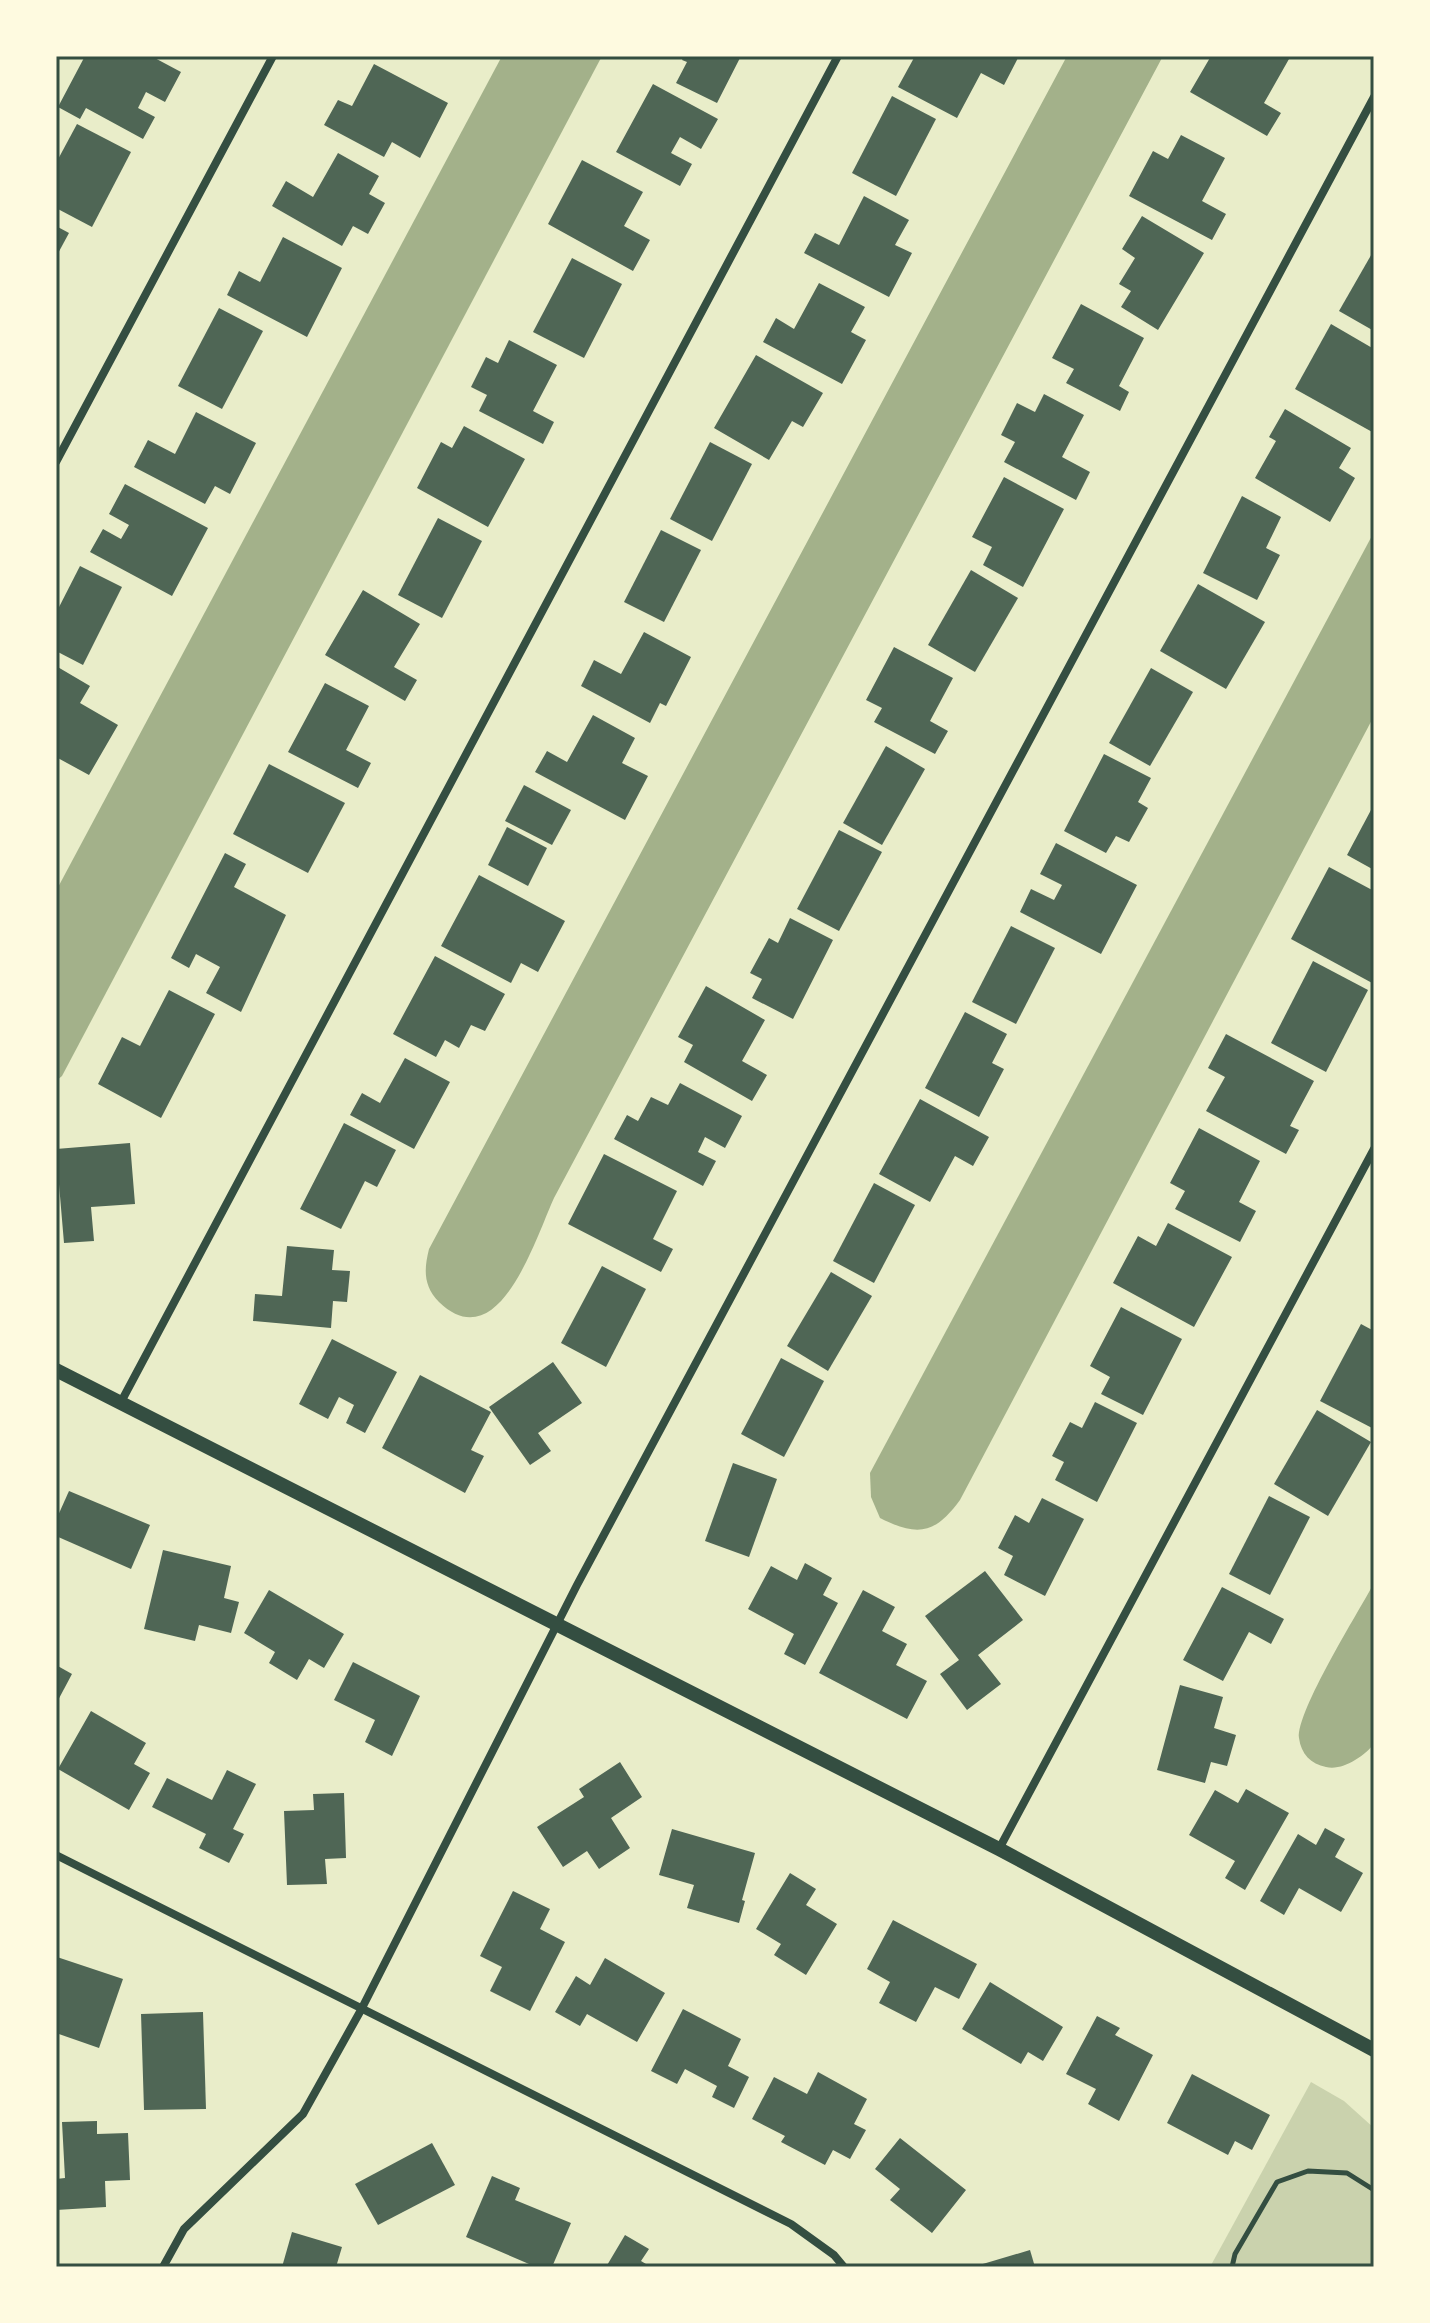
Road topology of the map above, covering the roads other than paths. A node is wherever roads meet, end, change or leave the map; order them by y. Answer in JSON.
{"nodes":[{"id":1,"x":273,"y":56,"type":"edge"},
{"id":2,"x":838,"y":56,"type":"edge"},
{"id":3,"x":1374,"y":97,"type":"edge"},
{"id":4,"x":56,"y":462,"type":"edge"},
{"id":5,"x":1374,"y":1149,"type":"edge"},
{"id":6,"x":56,"y":1370,"type":"edge"},
{"id":7,"x":121,"y":1402,"type":"junction"},
{"id":8,"x":557,"y":1624,"type":"junction"},
{"id":9,"x":999,"y":1849,"type":"junction"},
{"id":10,"x":56,"y":1855,"type":"edge"},
{"id":11,"x":361,"y":2010,"type":"junction"},
{"id":12,"x":1374,"y":2050,"type":"edge"},
{"id":13,"x":163,"y":2267,"type":"edge"},
{"id":14,"x":844,"y":2267,"type":"edge"}],
"edges":[{"from":1,"to":4,"type":"street"},
{"from":2,"to":7,"type":"street"},
{"from":3,"to":8,"type":"street"},
{"from":5,"to":9,"type":"street"},
{"from":6,"to":7,"type":"street"},
{"from":7,"to":8,"type":"street"},
{"from":8,"to":9,"type":"street"},
{"from":8,"to":11,"type":"street"},
{"from":9,"to":12,"type":"street"},
{"from":10,"to":11,"type":"street"},
{"from":11,"to":13,"type":"street"},
{"from":11,"to":14,"type":"street"}]}
